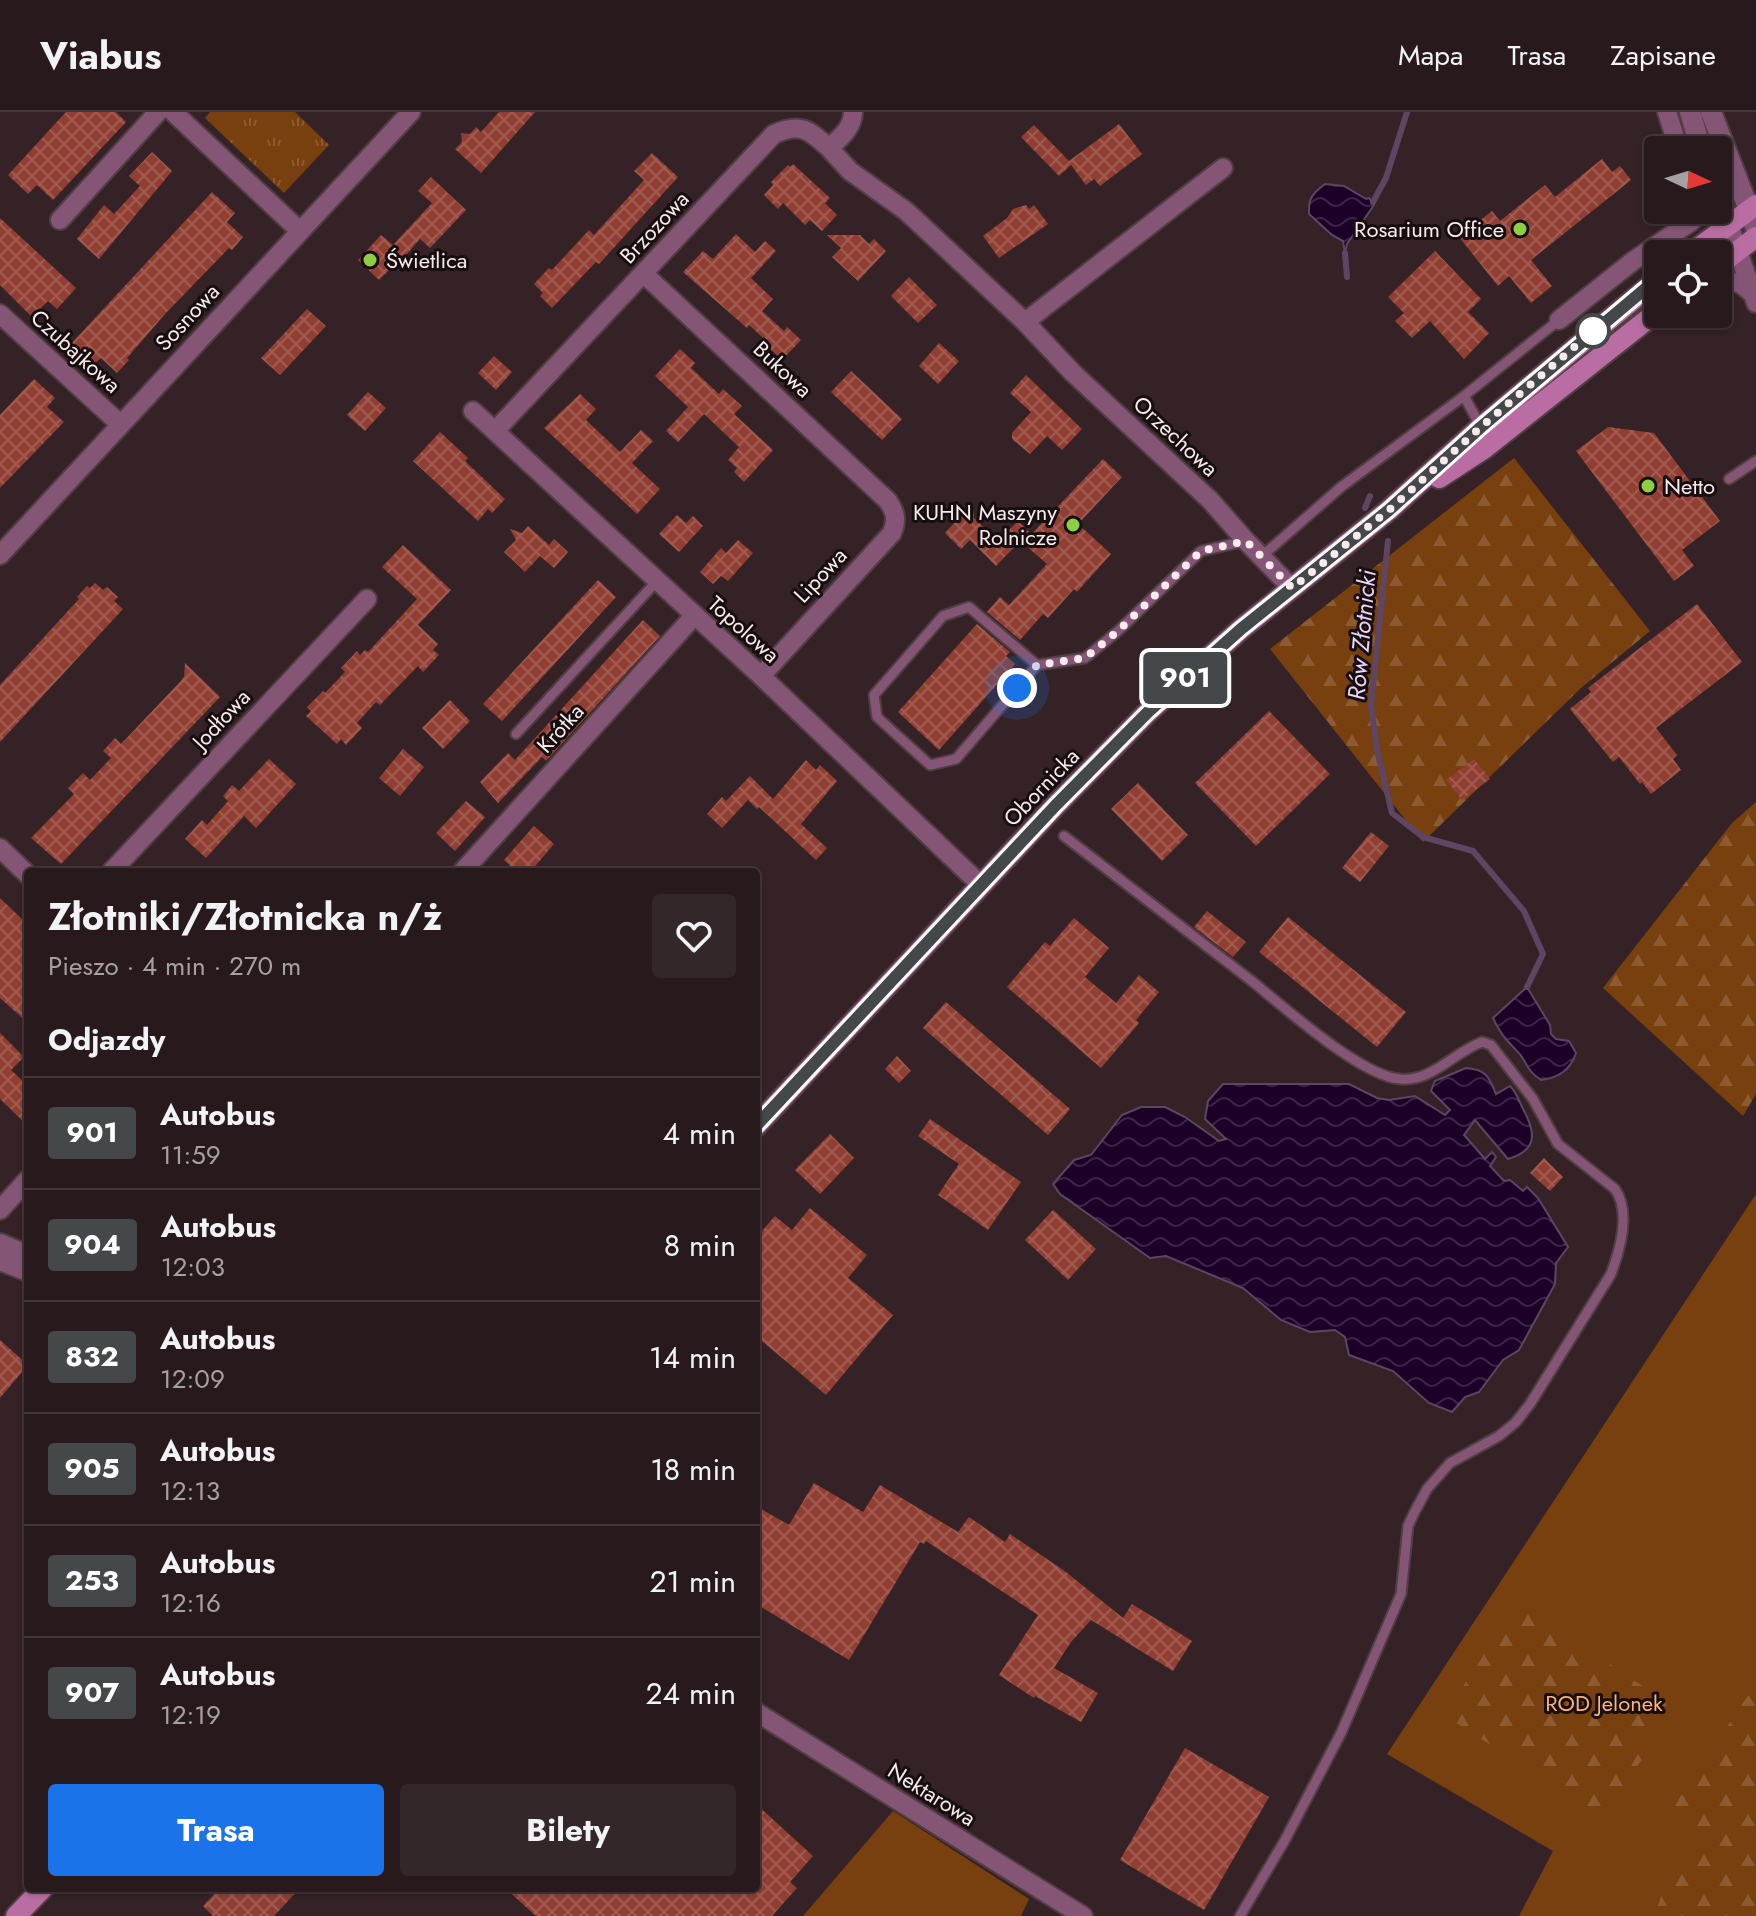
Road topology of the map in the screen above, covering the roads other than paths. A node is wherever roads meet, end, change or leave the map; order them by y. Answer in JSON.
{"nodes":[{"id":1,"x":158,"y":112,"type":"edge"},
{"id":2,"x":173,"y":112,"type":"edge"},
{"id":3,"x":411,"y":112,"type":"edge"},
{"id":4,"x":853,"y":112,"type":"edge"},
{"id":5,"x":1667,"y":112,"type":"edge"},
{"id":6,"x":1690,"y":112,"type":"edge"},
{"id":7,"x":1711,"y":112,"type":"edge"},
{"id":8,"x":1675,"y":136,"type":"edge"},
{"id":9,"x":1697,"y":136,"type":"edge"},
{"id":10,"x":1721,"y":136,"type":"edge"},
{"id":11,"x":829,"y":148,"type":"junction"},
{"id":12,"x":1732,"y":157,"type":"edge"},
{"id":13,"x":1732,"y":163,"type":"edge"},
{"id":14,"x":1223,"y":168,"type":"dead end"},
{"id":15,"x":1756,"y":172,"type":"edge"},
{"id":16,"x":1754,"y":215,"type":"edge"},
{"id":17,"x":60,"y":220,"type":"dead end"},
{"id":18,"x":1688,"y":224,"type":"edge"},
{"id":19,"x":1727,"y":226,"type":"junction"},
{"id":20,"x":300,"y":231,"type":"junction"},
{"id":21,"x":1756,"y":237,"type":"edge"},
{"id":22,"x":1709,"y":240,"type":"edge"},
{"id":23,"x":1738,"y":251,"type":"junction"},
{"id":24,"x":1732,"y":256,"type":"edge"},
{"id":25,"x":644,"y":274,"type":"junction"},
{"id":26,"x":1732,"y":282,"type":"edge"},
{"id":27,"x":1644,"y":291,"type":"edge"},
{"id":28,"x":1754,"y":298,"type":"edge"},
{"id":29,"x":0,"y":314,"type":"edge"},
{"id":30,"x":1559,"y":320,"type":"joint"},
{"id":31,"x":1025,"y":322,"type":"junction"},
{"id":32,"x":1644,"y":322,"type":"edge"},
{"id":33,"x":1464,"y":396,"type":"junction"},
{"id":34,"x":473,"y":411,"type":"dead end"},
{"id":35,"x":120,"y":424,"type":"junction"},
{"id":36,"x":1481,"y":427,"type":"junction"},
{"id":37,"x":495,"y":431,"type":"junction"},
{"id":38,"x":1756,"y":461,"type":"edge"},
{"id":39,"x":1729,"y":479,"type":"dead end"},
{"id":40,"x":888,"y":501,"type":"joint"},
{"id":41,"x":1389,"y":510,"type":"junction"},
{"id":42,"x":1246,"y":541,"type":"junction"},
{"id":43,"x":0,"y":555,"type":"edge"},
{"id":44,"x":1261,"y":557,"type":"junction"},
{"id":45,"x":656,"y":582,"type":"junction"},
{"id":46,"x":1292,"y":588,"type":"junction"},
{"id":47,"x":367,"y":599,"type":"dead end"},
{"id":48,"x":694,"y":616,"type":"junction"},
{"id":49,"x":1037,"y":665,"type":"junction"},
{"id":50,"x":761,"y":676,"type":"junction"},
{"id":51,"x":516,"y":734,"type":"dead end"},
{"id":52,"x":1064,"y":836,"type":"dead end"},
{"id":53,"x":0,"y":848,"type":"edge"},
{"id":54,"x":115,"y":868,"type":"edge"},
{"id":55,"x":466,"y":868,"type":"edge"},
{"id":56,"x":24,"y":871,"type":"edge"},
{"id":57,"x":981,"y":885,"type":"junction"},
{"id":58,"x":760,"y":1122,"type":"edge"},
{"id":59,"x":24,"y":1183,"type":"edge"},
{"id":60,"x":0,"y":1210,"type":"edge"},
{"id":61,"x":0,"y":1243,"type":"edge"},
{"id":62,"x":24,"y":1257,"type":"edge"},
{"id":63,"x":0,"y":1261,"type":"edge"},
{"id":64,"x":24,"y":1270,"type":"edge"},
{"id":65,"x":760,"y":1714,"type":"edge"},
{"id":66,"x":39,"y":1892,"type":"edge"},
{"id":67,"x":16,"y":1916,"type":"edge"},
{"id":68,"x":1083,"y":1916,"type":"edge"},
{"id":69,"x":1240,"y":1916,"type":"edge"}],
"edges":[{"from":1,"to":17,"type":"street"},
{"from":2,"to":20,"type":"street"},
{"from":3,"to":20,"type":"street","name":"Sosnowa"},
{"from":4,"to":11,"type":"street"},
{"from":5,"to":8,"type":"street"},
{"from":6,"to":9,"type":"street"},
{"from":7,"to":10,"type":"street"},
{"from":11,"to":25,"type":"street","name":"Brzozowa"},
{"from":11,"to":31,"type":"street","name":"Orzechowa"},
{"from":12,"to":15,"type":"street"},
{"from":13,"to":16,"type":"street"},
{"from":14,"to":31,"type":"street"},
{"from":16,"to":19,"type":"main road"},
{"from":18,"to":30,"type":"street"},
{"from":19,"to":22,"type":"main road"},
{"from":19,"to":23,"type":"street"},
{"from":20,"to":35,"type":"street","name":"Sosnowa"},
{"from":21,"to":23,"type":"main road"},
{"from":23,"to":24,"type":"main road"},
{"from":23,"to":28,"type":"street"},
{"from":25,"to":37,"type":"street","name":"Brzozowa"},
{"from":25,"to":40,"type":"street","name":"Bukowa"},
{"from":26,"to":28,"type":"street"},
{"from":27,"to":36,"type":"main road","name":"Obornicka"},
{"from":29,"to":35,"type":"street","name":"Czubajkowa"},
{"from":30,"to":33,"type":"lane"},
{"from":31,"to":42,"type":"street","name":"Orzechowa"},
{"from":32,"to":41,"type":"main road","name":"Obornicka"},
{"from":33,"to":36,"type":"lane"},
{"from":33,"to":44,"type":"lane"},
{"from":34,"to":37,"type":"street","name":"Topolowa"},
{"from":35,"to":43,"type":"street","name":"Sosnowa"},
{"from":36,"to":41,"type":"main road","name":"Obornicka"},
{"from":37,"to":45,"type":"street","name":"Topolowa"},
{"from":38,"to":39,"type":"lane"},
{"from":40,"to":50,"type":"street","name":"Lipowa"},
{"from":41,"to":46,"type":"main road","name":"Obornicka"},
{"from":42,"to":44,"type":"street","name":"Orzechowa"},
{"from":42,"to":49,"type":"lane"},
{"from":44,"to":46,"type":"street","name":"Orzechowa"},
{"from":45,"to":48,"type":"street","name":"Topolowa"},
{"from":45,"to":51,"type":"lane"},
{"from":46,"to":57,"type":"main road","name":"Obornicka"},
{"from":47,"to":54,"type":"street","name":"Jodłowa"},
{"from":48,"to":50,"type":"street","name":"Topolowa"},
{"from":48,"to":55,"type":"street","name":"Krótka"},
{"from":49,"to":49,"type":"lane"},
{"from":50,"to":57,"type":"street","name":"Topolowa"},
{"from":52,"to":69,"type":"lane"},
{"from":53,"to":56,"type":"street"},
{"from":57,"to":58,"type":"main road","name":"Obornicka"},
{"from":59,"to":60,"type":"street"},
{"from":61,"to":62,"type":"street"},
{"from":63,"to":64,"type":"street"},
{"from":65,"to":68,"type":"street","name":"Nektarowa"},
{"from":66,"to":67,"type":"main road"}]}
